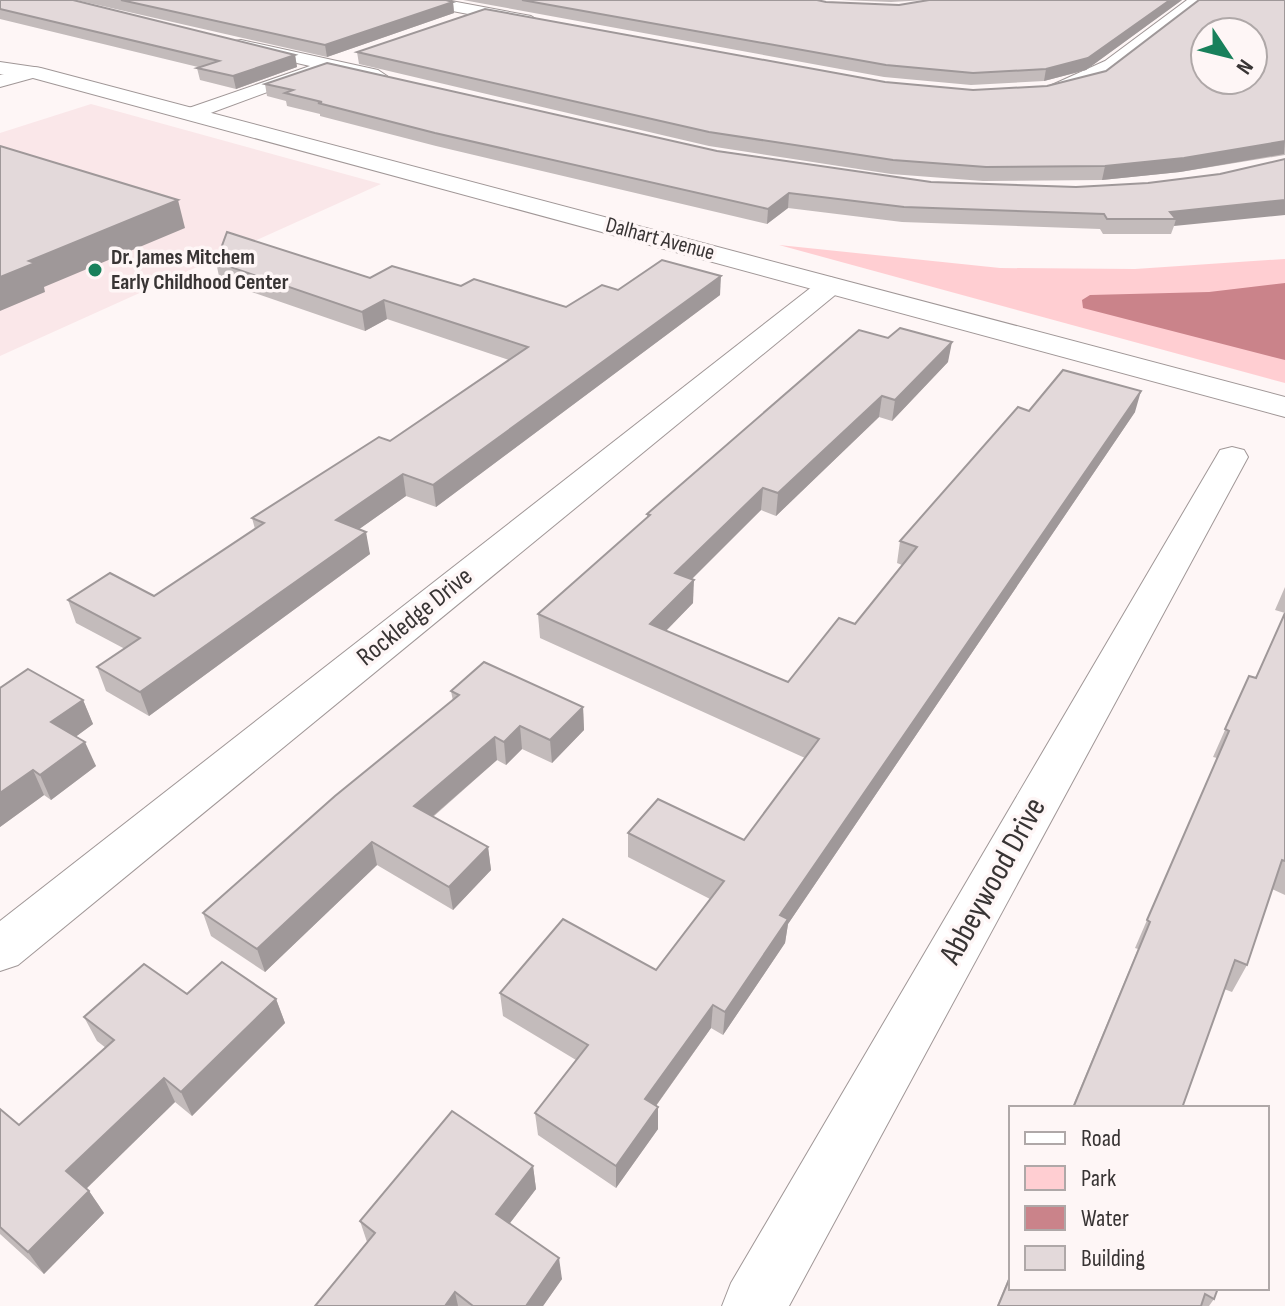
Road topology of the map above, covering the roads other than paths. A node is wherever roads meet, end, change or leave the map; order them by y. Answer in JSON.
{"nodes":[{"id":1,"x":421,"y":0,"type":"edge"},
{"id":2,"x":518,"y":0,"type":"edge"},
{"id":3,"x":1197,"y":0,"type":"edge"},
{"id":4,"x":484,"y":12,"type":"junction"},
{"id":5,"x":546,"y":23,"type":"edge"},
{"id":6,"x":445,"y":25,"type":"edge"},
{"id":7,"x":225,"y":41,"type":"edge"},
{"id":8,"x":358,"y":55,"type":"edge"},
{"id":9,"x":0,"y":57,"type":"edge"},
{"id":10,"x":329,"y":65,"type":"junction"},
{"id":11,"x":0,"y":68,"type":"edge"},
{"id":12,"x":34,"y":72,"type":"junction"},
{"id":13,"x":391,"y":79,"type":"edge"},
{"id":14,"x":0,"y":81,"type":"edge"},
{"id":15,"x":1033,"y":91,"type":"edge"},
{"id":16,"x":190,"y":114,"type":"junction"},
{"id":17,"x":831,"y":285,"type":"junction"},
{"id":18,"x":1285,"y":407,"type":"edge"},
{"id":19,"x":1232,"y":457,"type":"dead end"},
{"id":20,"x":0,"y":950,"type":"edge"},
{"id":21,"x":754,"y":1306,"type":"edge"}],
"edges":[{"from":1,"to":4,"type":"street"},
{"from":2,"to":4,"type":"street"},
{"from":3,"to":15,"type":"street"},
{"from":4,"to":5,"type":"street"},
{"from":4,"to":6,"type":"street"},
{"from":7,"to":10,"type":"street"},
{"from":8,"to":10,"type":"street"},
{"from":9,"to":12,"type":"main road","name":"Dalhart Avenue"},
{"from":10,"to":13,"type":"street"},
{"from":10,"to":16,"type":"street"},
{"from":11,"to":12,"type":"main road","name":"Dalhart Avenue"},
{"from":12,"to":14,"type":"street"},
{"from":12,"to":16,"type":"main road","name":"Dalhart Avenue"},
{"from":16,"to":17,"type":"main road","name":"Dalhart Avenue"},
{"from":17,"to":18,"type":"main road","name":"Dalhart Avenue"},
{"from":17,"to":20,"type":"street","name":"Rockledge Drive"},
{"from":19,"to":21,"type":"street","name":"Abbeywood Drive"}]}
